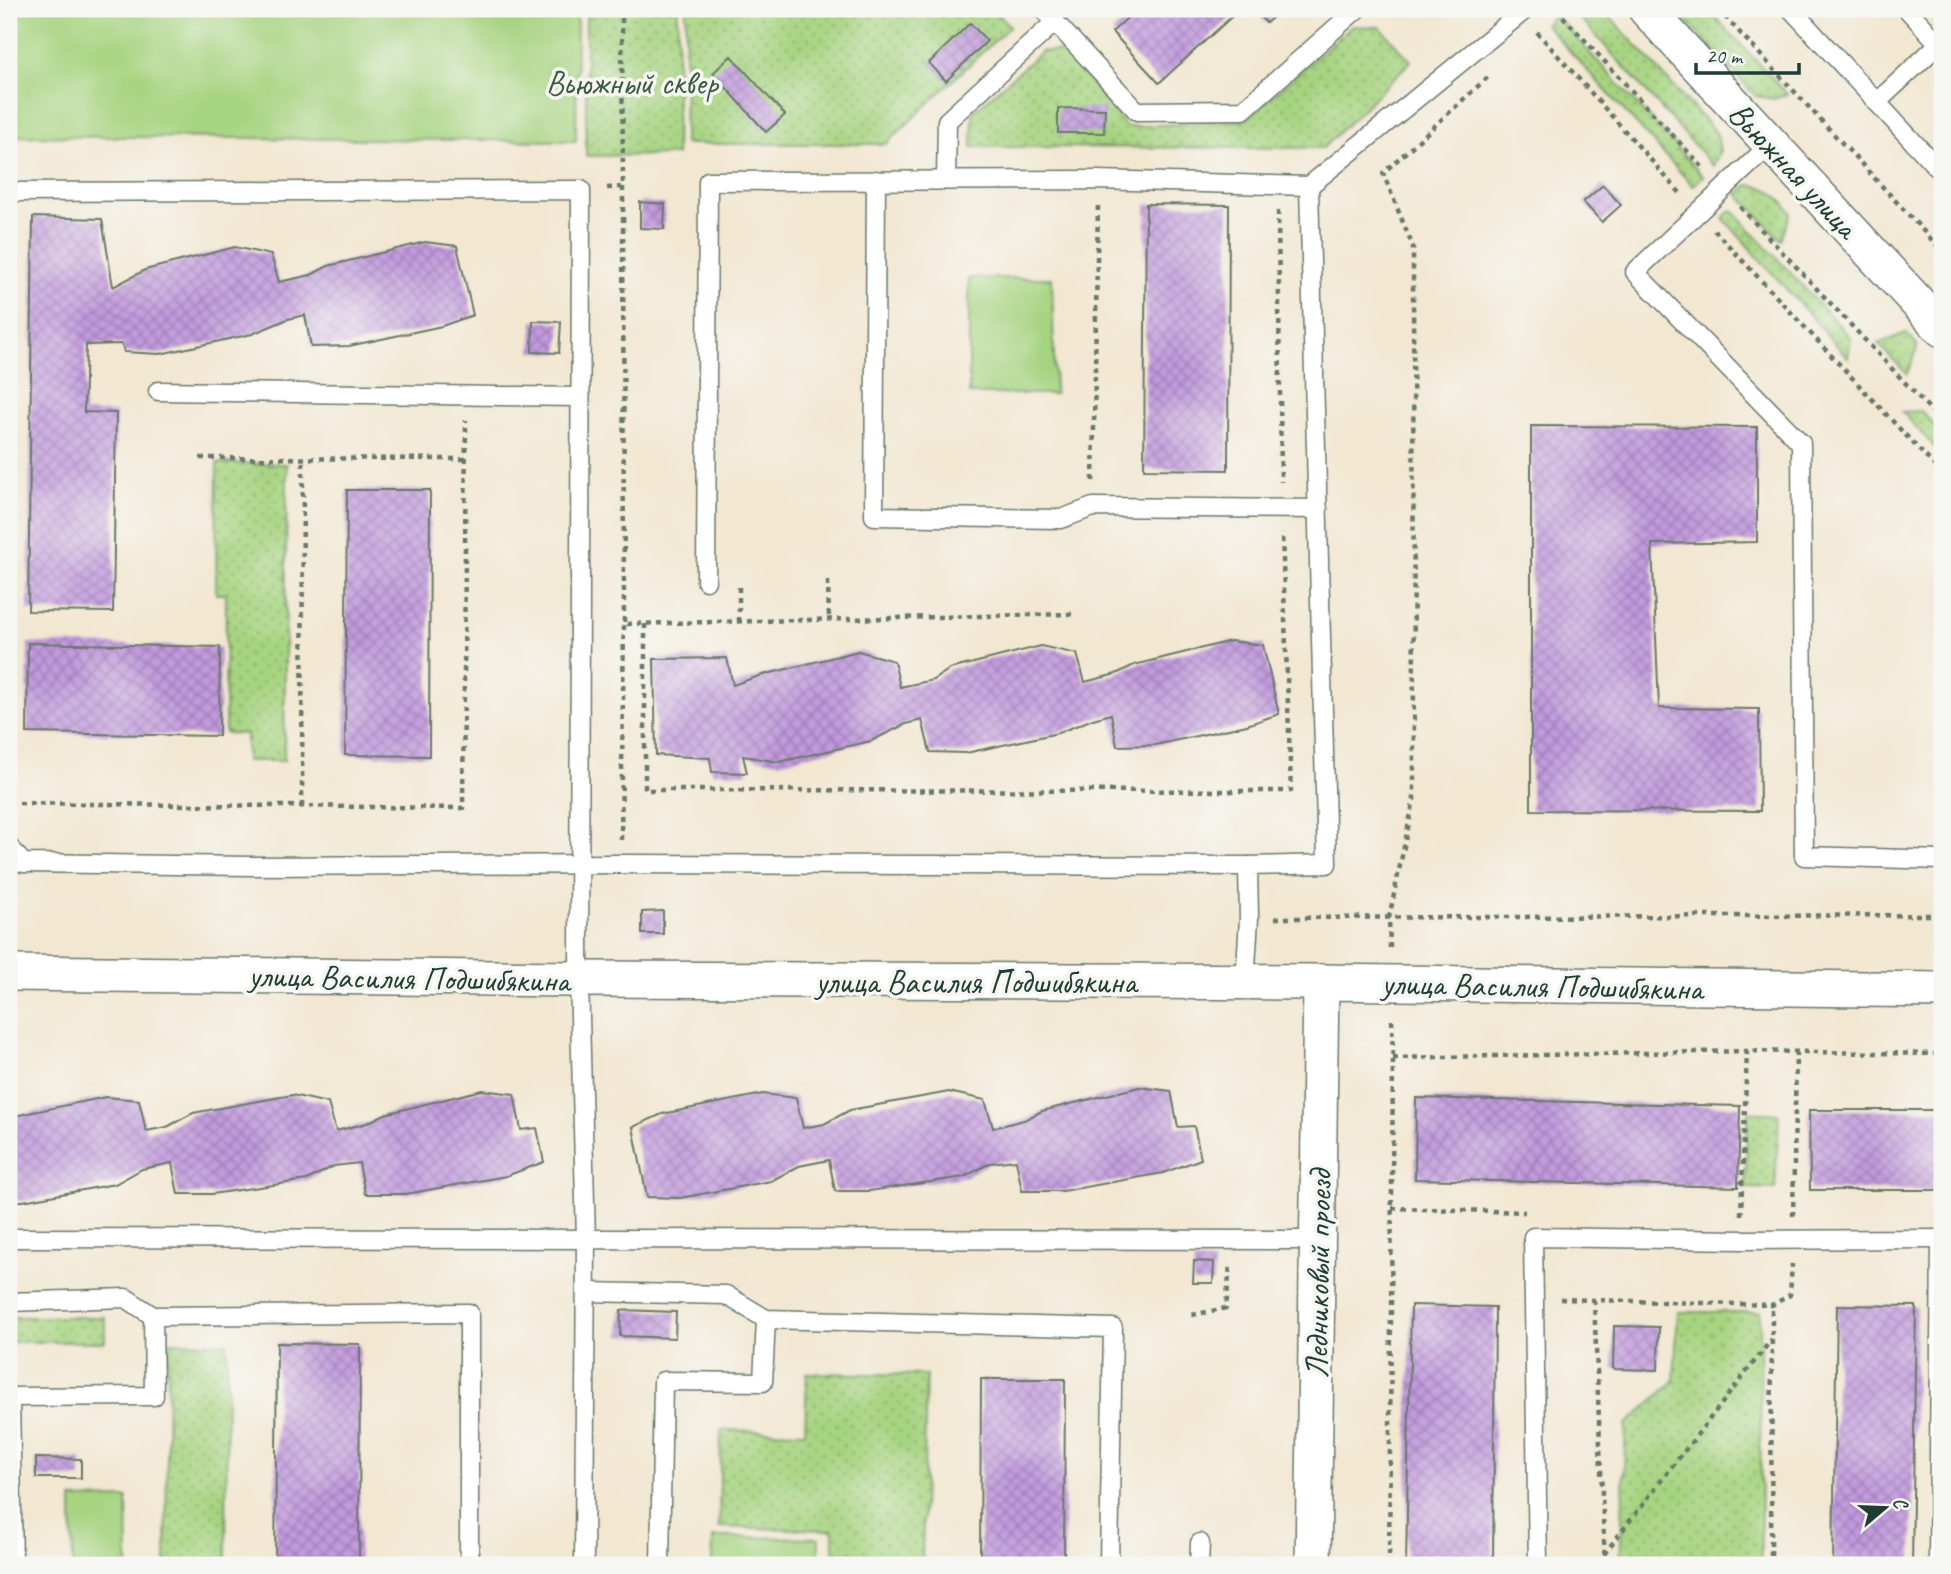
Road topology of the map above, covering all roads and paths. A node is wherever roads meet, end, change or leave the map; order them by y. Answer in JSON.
{"nodes":[{"id":1,"x":622,"y":9,"type":"edge"},
{"id":2,"x":1042,"y":9,"type":"edge"},
{"id":3,"x":1357,"y":9,"type":"edge"},
{"id":4,"x":1556,"y":9,"type":"edge"},
{"id":5,"x":1646,"y":9,"type":"edge"},
{"id":6,"x":1718,"y":9,"type":"edge"},
{"id":7,"x":1791,"y":9,"type":"edge"},
{"id":8,"x":1907,"y":9,"type":"edge"},
{"id":9,"x":1520,"y":14,"type":"edge"},
{"id":10,"x":1055,"y":22,"type":"junction"},
{"id":11,"x":1941,"y":44,"type":"edge"},
{"id":12,"x":1496,"y":70,"type":"dead end"},
{"id":13,"x":1877,"y":102,"type":"junction"},
{"id":14,"x":1771,"y":144,"type":"junction"},
{"id":15,"x":1942,"y":173,"type":"edge"},
{"id":16,"x":876,"y":180,"type":"junction"},
{"id":17,"x":946,"y":180,"type":"junction"},
{"id":18,"x":1098,"y":180,"type":"junction"},
{"id":19,"x":1278,"y":185,"type":"junction"},
{"id":20,"x":1309,"y":186,"type":"junction"},
{"id":21,"x":623,"y":187,"type":"junction"},
{"id":22,"x":1723,"y":189,"type":"junction"},
{"id":23,"x":581,"y":190,"type":"junction"},
{"id":24,"x":9,"y":192,"type":"edge"},
{"id":25,"x":1698,"y":213,"type":"junction"},
{"id":26,"x":1942,"y":251,"type":"edge"},
{"id":27,"x":1942,"y":329,"type":"edge"},
{"id":28,"x":158,"y":391,"type":"dead end"},
{"id":29,"x":466,"y":395,"type":"junction"},
{"id":30,"x":579,"y":397,"type":"junction"},
{"id":31,"x":1942,"y":422,"type":"edge"},
{"id":32,"x":200,"y":458,"type":"dead end"},
{"id":33,"x":303,"y":458,"type":"junction"},
{"id":34,"x":465,"y":459,"type":"junction"},
{"id":35,"x":1942,"y":474,"type":"edge"},
{"id":36,"x":1093,"y":507,"type":"junction"},
{"id":37,"x":1318,"y":509,"type":"junction"},
{"id":38,"x":1281,"y":510,"type":"junction"},
{"id":39,"x":706,"y":581,"type":"dead end"},
{"id":40,"x":828,"y":581,"type":"dead end"},
{"id":41,"x":739,"y":586,"type":"dead end"},
{"id":42,"x":1072,"y":614,"type":"dead end"},
{"id":43,"x":829,"y":620,"type":"junction"},
{"id":44,"x":739,"y":622,"type":"junction"},
{"id":45,"x":624,"y":624,"type":"junction"},
{"id":46,"x":645,"y":624,"type":"junction"},
{"id":47,"x":9,"y":803,"type":"edge"},
{"id":48,"x":302,"y":807,"type":"junction"},
{"id":49,"x":9,"y":847,"type":"edge"},
{"id":50,"x":1942,"y":860,"type":"edge"},
{"id":51,"x":579,"y":864,"type":"junction"},
{"id":52,"x":620,"y":864,"type":"junction"},
{"id":53,"x":1248,"y":866,"type":"junction"},
{"id":54,"x":1942,"y":915,"type":"edge"},
{"id":55,"x":1249,"y":918,"type":"junction"},
{"id":56,"x":1389,"y":918,"type":"junction"},
{"id":57,"x":9,"y":973,"type":"edge"},
{"id":58,"x":579,"y":979,"type":"junction"},
{"id":59,"x":1321,"y":982,"type":"junction"},
{"id":60,"x":1245,"y":983,"type":"junction"},
{"id":61,"x":1390,"y":984,"type":"junction"},
{"id":62,"x":1942,"y":990,"type":"edge"},
{"id":63,"x":1747,"y":1051,"type":"junction"},
{"id":64,"x":1796,"y":1053,"type":"junction"},
{"id":65,"x":1942,"y":1054,"type":"edge"},
{"id":66,"x":1394,"y":1058,"type":"junction"},
{"id":67,"x":1741,"y":1219,"type":"dead end"},
{"id":68,"x":1793,"y":1220,"type":"dead end"},
{"id":69,"x":9,"y":1238,"type":"edge"},
{"id":70,"x":586,"y":1239,"type":"junction"},
{"id":71,"x":1231,"y":1239,"type":"junction"},
{"id":72,"x":1941,"y":1239,"type":"edge"},
{"id":73,"x":1317,"y":1240,"type":"junction"},
{"id":74,"x":1792,"y":1256,"type":"dead end"},
{"id":75,"x":586,"y":1292,"type":"junction"},
{"id":76,"x":1532,"y":1299,"type":"junction"},
{"id":77,"x":1594,"y":1300,"type":"junction"},
{"id":78,"x":9,"y":1302,"type":"edge"},
{"id":79,"x":1772,"y":1306,"type":"junction"},
{"id":80,"x":1192,"y":1315,"type":"dead end"},
{"id":81,"x":153,"y":1316,"type":"junction"},
{"id":82,"x":766,"y":1319,"type":"junction"},
{"id":83,"x":1772,"y":1339,"type":"junction"},
{"id":84,"x":1200,"y":1543,"type":"dead end"},
{"id":85,"x":1604,"y":1554,"type":"junction"},
{"id":86,"x":13,"y":1565,"type":"edge"},
{"id":87,"x":469,"y":1565,"type":"edge"},
{"id":88,"x":584,"y":1565,"type":"edge"},
{"id":89,"x":660,"y":1565,"type":"edge"},
{"id":90,"x":1109,"y":1565,"type":"edge"},
{"id":91,"x":1199,"y":1565,"type":"edge"},
{"id":92,"x":1313,"y":1565,"type":"edge"},
{"id":93,"x":1389,"y":1565,"type":"edge"},
{"id":94,"x":1538,"y":1565,"type":"edge"},
{"id":95,"x":1605,"y":1565,"type":"edge"},
{"id":96,"x":1771,"y":1565,"type":"edge"},
{"id":97,"x":1938,"y":1565,"type":"edge"}],
"edges":[{"from":1,"to":21,"type":"path"},
{"from":2,"to":10,"type":"lane"},
{"from":3,"to":10,"type":"lane"},
{"from":4,"to":22,"type":"path"},
{"from":5,"to":14,"type":"street","name":"Вьюжная улица"},
{"from":6,"to":26,"type":"path"},
{"from":7,"to":13,"type":"lane"},
{"from":8,"to":11,"type":"lane"},
{"from":9,"to":20,"type":"lane"},
{"from":9,"to":25,"type":"path"},
{"from":10,"to":17,"type":"lane"},
{"from":11,"to":13,"type":"lane"},
{"from":12,"to":56,"type":"path"},
{"from":13,"to":15,"type":"lane"},
{"from":14,"to":22,"type":"lane"},
{"from":14,"to":27,"type":"street","name":"Вьюжная улица"},
{"from":16,"to":17,"type":"lane"},
{"from":16,"to":36,"type":"lane"},
{"from":16,"to":39,"type":"lane"},
{"from":17,"to":18,"type":"lane"},
{"from":18,"to":19,"type":"lane"},
{"from":18,"to":36,"type":"path"},
{"from":19,"to":20,"type":"lane"},
{"from":19,"to":38,"type":"path"},
{"from":20,"to":37,"type":"lane"},
{"from":21,"to":23,"type":"path"},
{"from":21,"to":45,"type":"path"},
{"from":22,"to":25,"type":"lane"},
{"from":22,"to":31,"type":"path"},
{"from":23,"to":24,"type":"lane"},
{"from":23,"to":30,"type":"lane"},
{"from":25,"to":35,"type":"path"},
{"from":25,"to":50,"type":"lane"},
{"from":28,"to":29,"type":"lane"},
{"from":29,"to":30,"type":"lane"},
{"from":29,"to":34,"type":"path"},
{"from":30,"to":51,"type":"lane"},
{"from":32,"to":33,"type":"path"},
{"from":33,"to":34,"type":"path"},
{"from":33,"to":48,"type":"path"},
{"from":34,"to":48,"type":"path"},
{"from":36,"to":38,"type":"lane"},
{"from":37,"to":38,"type":"lane"},
{"from":37,"to":53,"type":"lane"},
{"from":38,"to":46,"type":"path"},
{"from":40,"to":43,"type":"path"},
{"from":41,"to":44,"type":"path"},
{"from":42,"to":43,"type":"path"},
{"from":43,"to":44,"type":"path"},
{"from":44,"to":46,"type":"path"},
{"from":45,"to":46,"type":"path"},
{"from":45,"to":52,"type":"path"},
{"from":47,"to":48,"type":"path"},
{"from":49,"to":51,"type":"lane"},
{"from":51,"to":52,"type":"lane"},
{"from":51,"to":58,"type":"lane"},
{"from":52,"to":53,"type":"lane"},
{"from":53,"to":55,"type":"lane"},
{"from":54,"to":56,"type":"path"},
{"from":55,"to":56,"type":"path"},
{"from":55,"to":60,"type":"lane"},
{"from":56,"to":61,"type":"path"},
{"from":57,"to":58,"type":"street","name":"улица Василия Подшибякина"},
{"from":58,"to":60,"type":"street","name":"улица Василия Подшибякина"},
{"from":58,"to":70,"type":"lane"},
{"from":59,"to":60,"type":"street","name":"улица Василия Подшибякина"},
{"from":59,"to":61,"type":"street","name":"улица Василия Подшибякина"},
{"from":59,"to":73,"type":"street","name":"Ледниковый проезд"},
{"from":61,"to":62,"type":"street","name":"улица Василия Подшибякина"},
{"from":61,"to":66,"type":"path"},
{"from":63,"to":64,"type":"path"},
{"from":63,"to":66,"type":"path"},
{"from":63,"to":67,"type":"path"},
{"from":64,"to":65,"type":"path"},
{"from":64,"to":68,"type":"path"},
{"from":66,"to":93,"type":"path"},
{"from":69,"to":70,"type":"lane"},
{"from":70,"to":71,"type":"lane"},
{"from":70,"to":75,"type":"lane"},
{"from":71,"to":73,"type":"lane"},
{"from":71,"to":80,"type":"path"},
{"from":72,"to":76,"type":"lane"},
{"from":72,"to":97,"type":"lane"},
{"from":73,"to":92,"type":"street","name":"Ледниковый проезд"},
{"from":74,"to":79,"type":"path"},
{"from":75,"to":82,"type":"lane"},
{"from":75,"to":88,"type":"lane"},
{"from":76,"to":77,"type":"path"},
{"from":76,"to":94,"type":"lane"},
{"from":77,"to":79,"type":"path"},
{"from":77,"to":85,"type":"path"},
{"from":78,"to":81,"type":"lane"},
{"from":79,"to":83,"type":"path"},
{"from":81,"to":86,"type":"lane"},
{"from":81,"to":87,"type":"lane"},
{"from":82,"to":89,"type":"lane"},
{"from":82,"to":90,"type":"lane"},
{"from":83,"to":85,"type":"path"},
{"from":83,"to":96,"type":"path"},
{"from":84,"to":91,"type":"lane"},
{"from":85,"to":95,"type":"path"}]}
